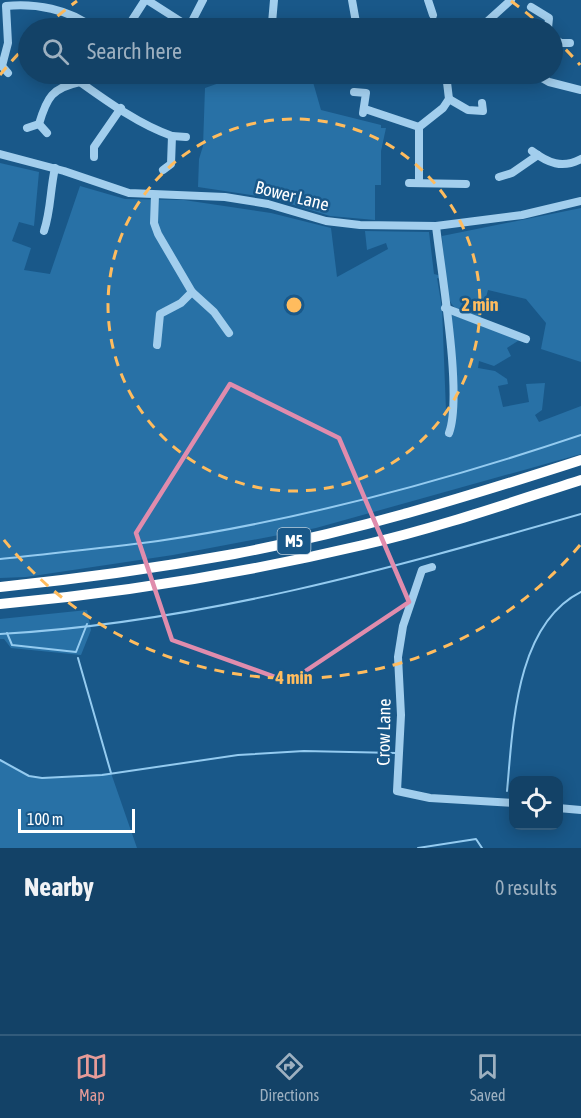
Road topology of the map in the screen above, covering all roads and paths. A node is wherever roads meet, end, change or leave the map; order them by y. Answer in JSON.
{"nodes":[{"id":1,"x":146,"y":0,"type":"edge"},
{"id":2,"x":203,"y":0,"type":"edge"},
{"id":3,"x":274,"y":0,"type":"edge"},
{"id":4,"x":352,"y":0,"type":"edge"},
{"id":5,"x":428,"y":0,"type":"edge"},
{"id":6,"x":511,"y":0,"type":"edge"},
{"id":7,"x":3,"y":6,"type":"edge"},
{"id":8,"x":531,"y":8,"type":"dead end"},
{"id":9,"x":433,"y":15,"type":"dead end"},
{"id":10,"x":77,"y":18,"type":"edge"},
{"id":11,"x":134,"y":18,"type":"edge"},
{"id":12,"x":174,"y":18,"type":"edge"},
{"id":13,"x":195,"y":18,"type":"edge"},
{"id":14,"x":272,"y":18,"type":"edge"},
{"id":15,"x":355,"y":18,"type":"edge"},
{"id":16,"x":491,"y":18,"type":"edge"},
{"id":17,"x":549,"y":18,"type":"edge"},
{"id":18,"x":563,"y":42,"type":"edge"},
{"id":19,"x":568,"y":45,"type":"dead end"},
{"id":20,"x":1,"y":67,"type":"edge"},
{"id":21,"x":8,"y":73,"type":"dead end"},
{"id":22,"x":72,"y":84,"type":"edge"},
{"id":23,"x":83,"y":84,"type":"edge"},
{"id":24,"x":447,"y":84,"type":"edge"},
{"id":25,"x":557,"y":84,"type":"edge"},
{"id":26,"x":581,"y":90,"type":"edge"},
{"id":27,"x":354,"y":92,"type":"dead end"},
{"id":28,"x":449,"y":99,"type":"junction"},
{"id":29,"x":121,"y":108,"type":"junction"},
{"id":30,"x":485,"y":108,"type":"dead end"},
{"id":31,"x":39,"y":124,"type":"junction"},
{"id":32,"x":419,"y":127,"type":"junction"},
{"id":33,"x":27,"y":128,"type":"dead end"},
{"id":34,"x":47,"y":133,"type":"dead end"},
{"id":35,"x":172,"y":136,"type":"junction"},
{"id":36,"x":186,"y":136,"type":"dead end"},
{"id":37,"x":0,"y":154,"type":"edge"},
{"id":38,"x":94,"y":157,"type":"dead end"},
{"id":39,"x":581,"y":159,"type":"edge"},
{"id":40,"x":55,"y":168,"type":"junction"},
{"id":41,"x":163,"y":170,"type":"dead end"},
{"id":42,"x":500,"y":177,"type":"dead end"},
{"id":43,"x":409,"y":183,"type":"dead end"},
{"id":44,"x":419,"y":183,"type":"junction"},
{"id":45,"x":466,"y":184,"type":"dead end"},
{"id":46,"x":155,"y":195,"type":"junction"},
{"id":47,"x":581,"y":201,"type":"edge"},
{"id":48,"x":436,"y":226,"type":"junction"},
{"id":49,"x":44,"y":231,"type":"dead end"},
{"id":50,"x":192,"y":292,"type":"junction"},
{"id":51,"x":445,"y":308,"type":"junction"},
{"id":52,"x":229,"y":333,"type":"dead end"},
{"id":53,"x":526,"y":339,"type":"dead end"},
{"id":54,"x":157,"y":345,"type":"dead end"},
{"id":55,"x":449,"y":433,"type":"dead end"},
{"id":56,"x":581,"y":460,"type":"edge"},
{"id":57,"x":581,"y":480,"type":"edge"},
{"id":58,"x":432,"y":567,"type":"dead end"},
{"id":59,"x":0,"y":587,"type":"edge"},
{"id":60,"x":0,"y":604,"type":"edge"},
{"id":61,"x":509,"y":803,"type":"edge"},
{"id":62,"x":563,"y":808,"type":"edge"},
{"id":63,"x":581,"y":810,"type":"edge"}],
"edges":[{"from":1,"to":11,"type":"street"},
{"from":1,"to":12,"type":"street"},
{"from":2,"to":13,"type":"street"},
{"from":3,"to":14,"type":"street"},
{"from":4,"to":15,"type":"street"},
{"from":5,"to":9,"type":"street"},
{"from":6,"to":16,"type":"street"},
{"from":7,"to":10,"type":"street"},
{"from":7,"to":20,"type":"street"},
{"from":8,"to":17,"type":"street"},
{"from":18,"to":19,"type":"street"},
{"from":20,"to":21,"type":"street"},
{"from":22,"to":31,"type":"street"},
{"from":23,"to":29,"type":"street"},
{"from":24,"to":28,"type":"street"},
{"from":25,"to":26,"type":"street"},
{"from":27,"to":32,"type":"street"},
{"from":28,"to":30,"type":"street"},
{"from":28,"to":32,"type":"street"},
{"from":29,"to":35,"type":"street"},
{"from":29,"to":38,"type":"street"},
{"from":31,"to":33,"type":"street"},
{"from":31,"to":34,"type":"street"},
{"from":32,"to":44,"type":"street"},
{"from":35,"to":36,"type":"street"},
{"from":35,"to":41,"type":"street"},
{"from":37,"to":40,"type":"street","name":"Bower Lane"},
{"from":39,"to":42,"type":"street"},
{"from":40,"to":46,"type":"street","name":"Bower Lane"},
{"from":40,"to":49,"type":"street"},
{"from":43,"to":44,"type":"street"},
{"from":44,"to":45,"type":"street"},
{"from":46,"to":48,"type":"street","name":"Bower Lane"},
{"from":46,"to":50,"type":"street"},
{"from":47,"to":48,"type":"street","name":"Bower Lane"},
{"from":48,"to":51,"type":"street"},
{"from":50,"to":52,"type":"street"},
{"from":50,"to":54,"type":"street"},
{"from":51,"to":53,"type":"street"},
{"from":51,"to":55,"type":"street"},
{"from":56,"to":59,"type":"highway","number":"M5"},
{"from":57,"to":60,"type":"highway","number":"M5"},
{"from":58,"to":61,"type":"street","name":"Crow Lane"},
{"from":62,"to":63,"type":"street"}]}
